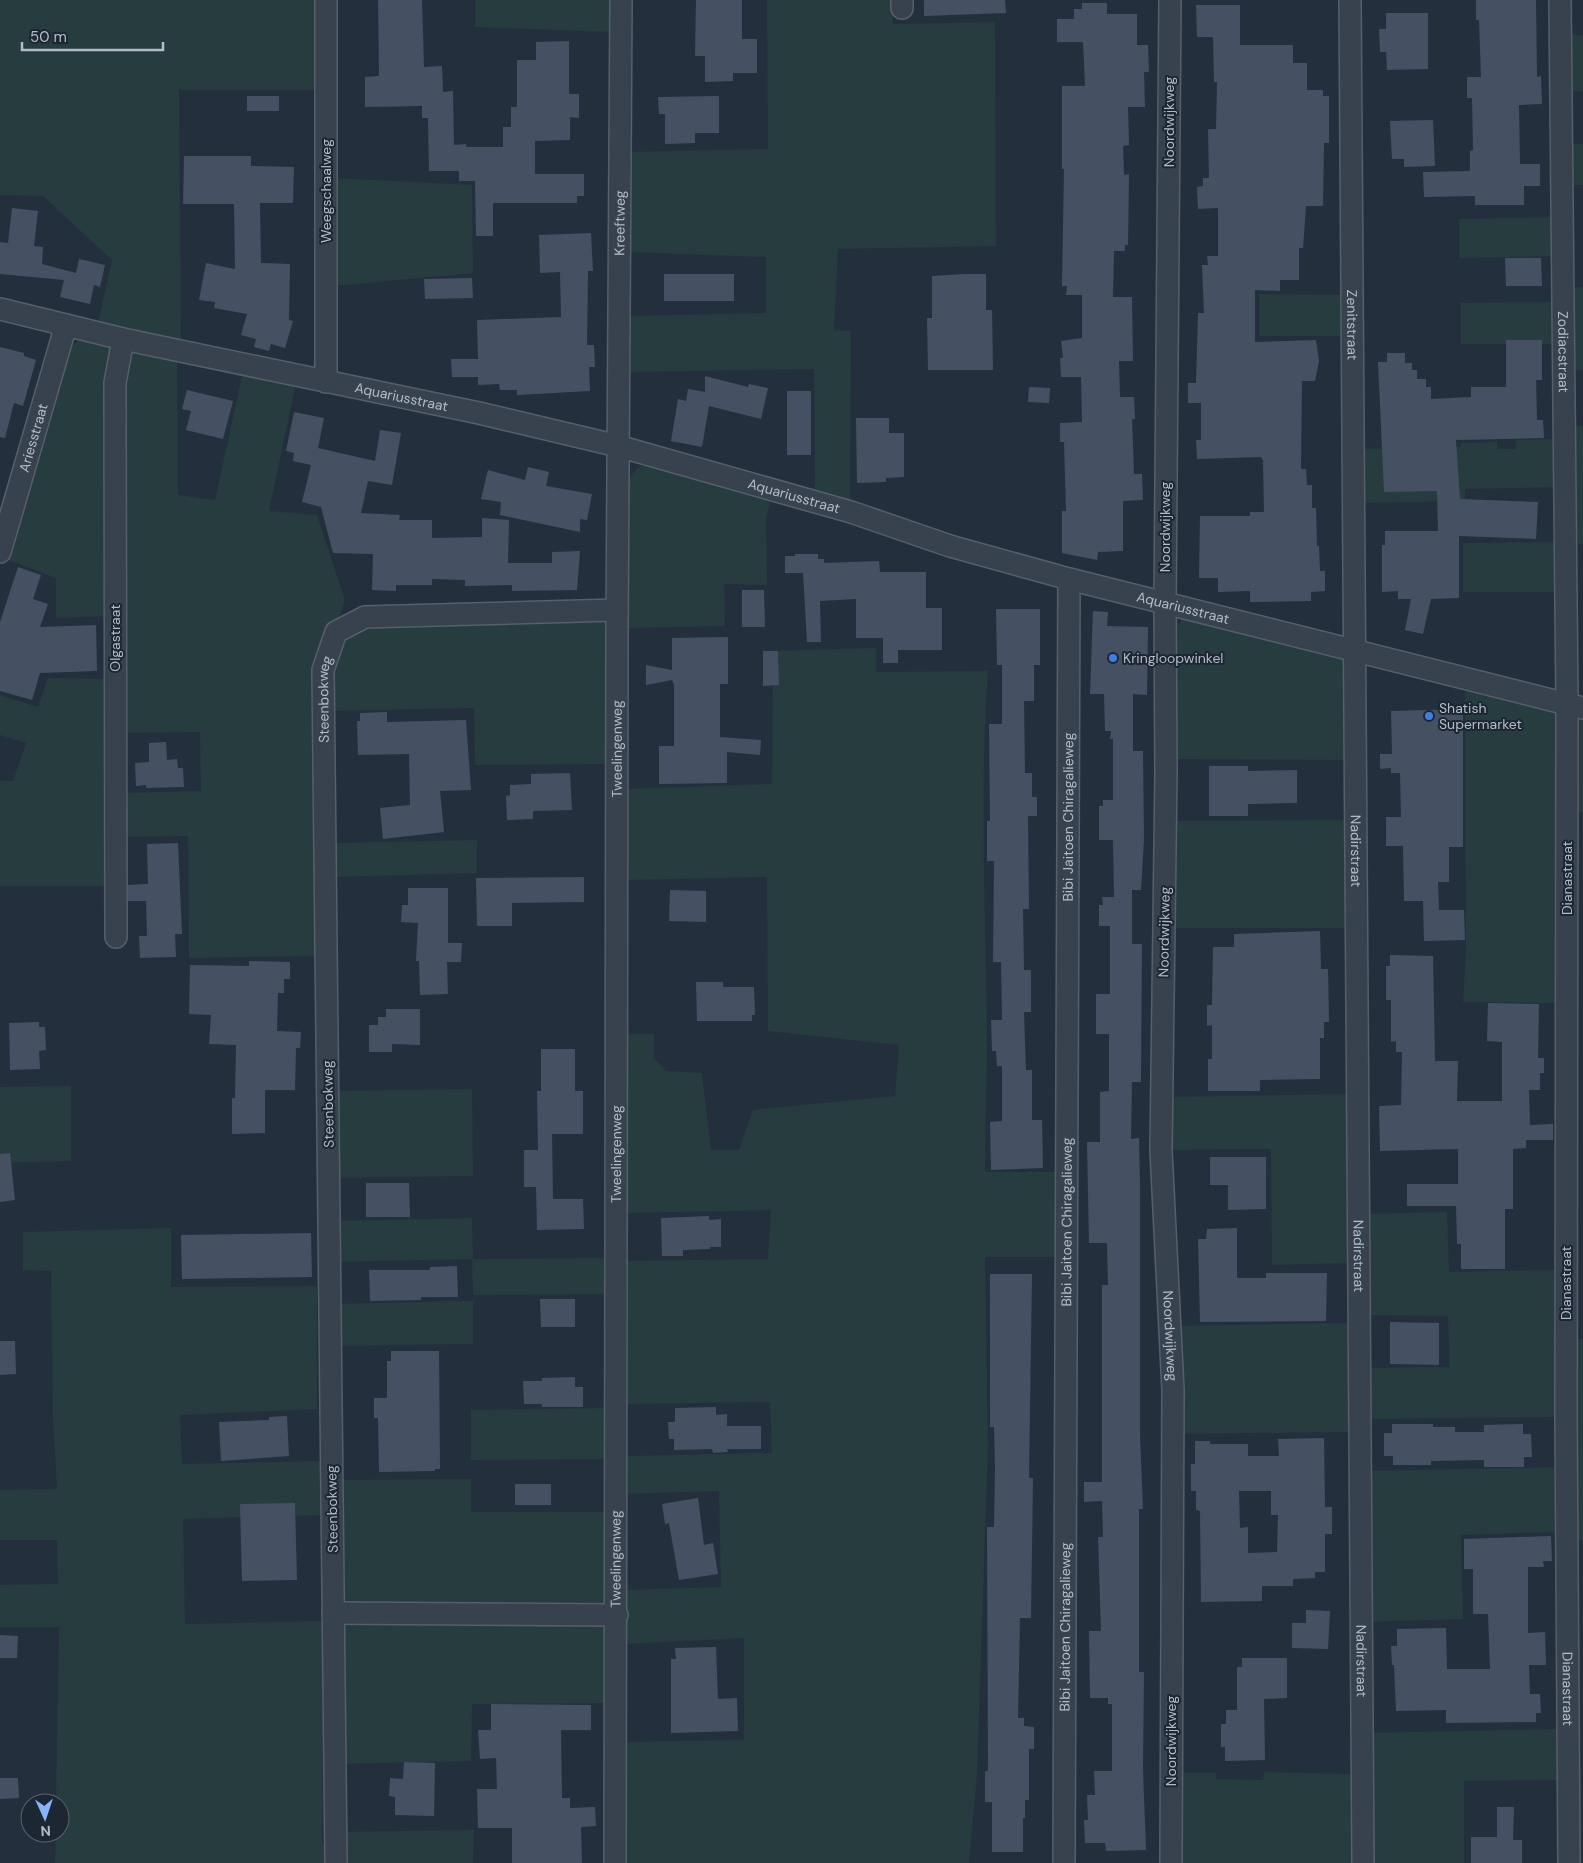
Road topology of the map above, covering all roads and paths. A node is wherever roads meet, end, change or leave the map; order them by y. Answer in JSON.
{"nodes":[{"id":1,"x":326,"y":0,"type":"edge"},
{"id":2,"x":621,"y":0,"type":"edge"},
{"id":3,"x":1170,"y":0,"type":"edge"},
{"id":4,"x":1350,"y":0,"type":"edge"},
{"id":5,"x":1560,"y":0,"type":"edge"},
{"id":6,"x":0,"y":309,"type":"edge"},
{"id":7,"x":66,"y":325,"type":"junction"},
{"id":8,"x":124,"y":339,"type":"junction"},
{"id":9,"x":326,"y":382,"type":"junction"},
{"id":10,"x":618,"y":446,"type":"junction"},
{"id":11,"x":0,"y":552,"type":"edge"},
{"id":12,"x":1069,"y":579,"type":"junction"},
{"id":13,"x":1165,"y":605,"type":"junction"},
{"id":14,"x":617,"y":610,"type":"junction"},
{"id":15,"x":1354,"y":650,"type":"junction"},
{"id":16,"x":1575,"y":706,"type":"edge"},
{"id":17,"x":116,"y":937,"type":"dead end"},
{"id":18,"x":333,"y":1613,"type":"junction"},
{"id":19,"x":616,"y":1615,"type":"junction"},
{"id":20,"x":336,"y":1863,"type":"edge"},
{"id":21,"x":615,"y":1863,"type":"edge"},
{"id":22,"x":1064,"y":1863,"type":"edge"},
{"id":23,"x":1171,"y":1863,"type":"edge"},
{"id":24,"x":1363,"y":1863,"type":"edge"},
{"id":25,"x":1569,"y":1863,"type":"edge"}],
"edges":[{"from":1,"to":9,"type":"street","name":"Weegschaalweg"},
{"from":2,"to":10,"type":"street","name":"Kreeftweg"},
{"from":3,"to":13,"type":"street","name":"Noordwijkweg"},
{"from":4,"to":15,"type":"street","name":"Zenitstraat"},
{"from":5,"to":16,"type":"street","name":"Zodiacstraat"},
{"from":6,"to":7,"type":"street","name":"Aquariusstraat"},
{"from":7,"to":8,"type":"street","name":"Aquariusstraat"},
{"from":7,"to":11,"type":"street","name":"Ariesstraat"},
{"from":8,"to":9,"type":"street","name":"Aquariusstraat"},
{"from":8,"to":17,"type":"street","name":"Olgastraat"},
{"from":9,"to":10,"type":"street","name":"Aquariusstraat"},
{"from":10,"to":12,"type":"street","name":"Aquariusstraat"},
{"from":10,"to":14,"type":"street","name":"Tweelingenweg"},
{"from":12,"to":13,"type":"street","name":"Aquariusstraat"},
{"from":12,"to":22,"type":"street","name":"Bibi Jaitoen Chiragalieweg"},
{"from":13,"to":15,"type":"street","name":"Aquariusstraat"},
{"from":13,"to":23,"type":"street","name":"Noordwijkweg"},
{"from":14,"to":18,"type":"street","name":"Steenbokweg"},
{"from":14,"to":19,"type":"street","name":"Tweelingenweg"},
{"from":15,"to":16,"type":"street","name":"Aquariusstraat"},
{"from":15,"to":24,"type":"street","name":"Nadirstraat"},
{"from":16,"to":25,"type":"street","name":"Dianastraat"},
{"from":18,"to":19,"type":"street"},
{"from":18,"to":20,"type":"street","name":"Steenbokweg"},
{"from":19,"to":21,"type":"street","name":"Tweelingenweg"}]}
